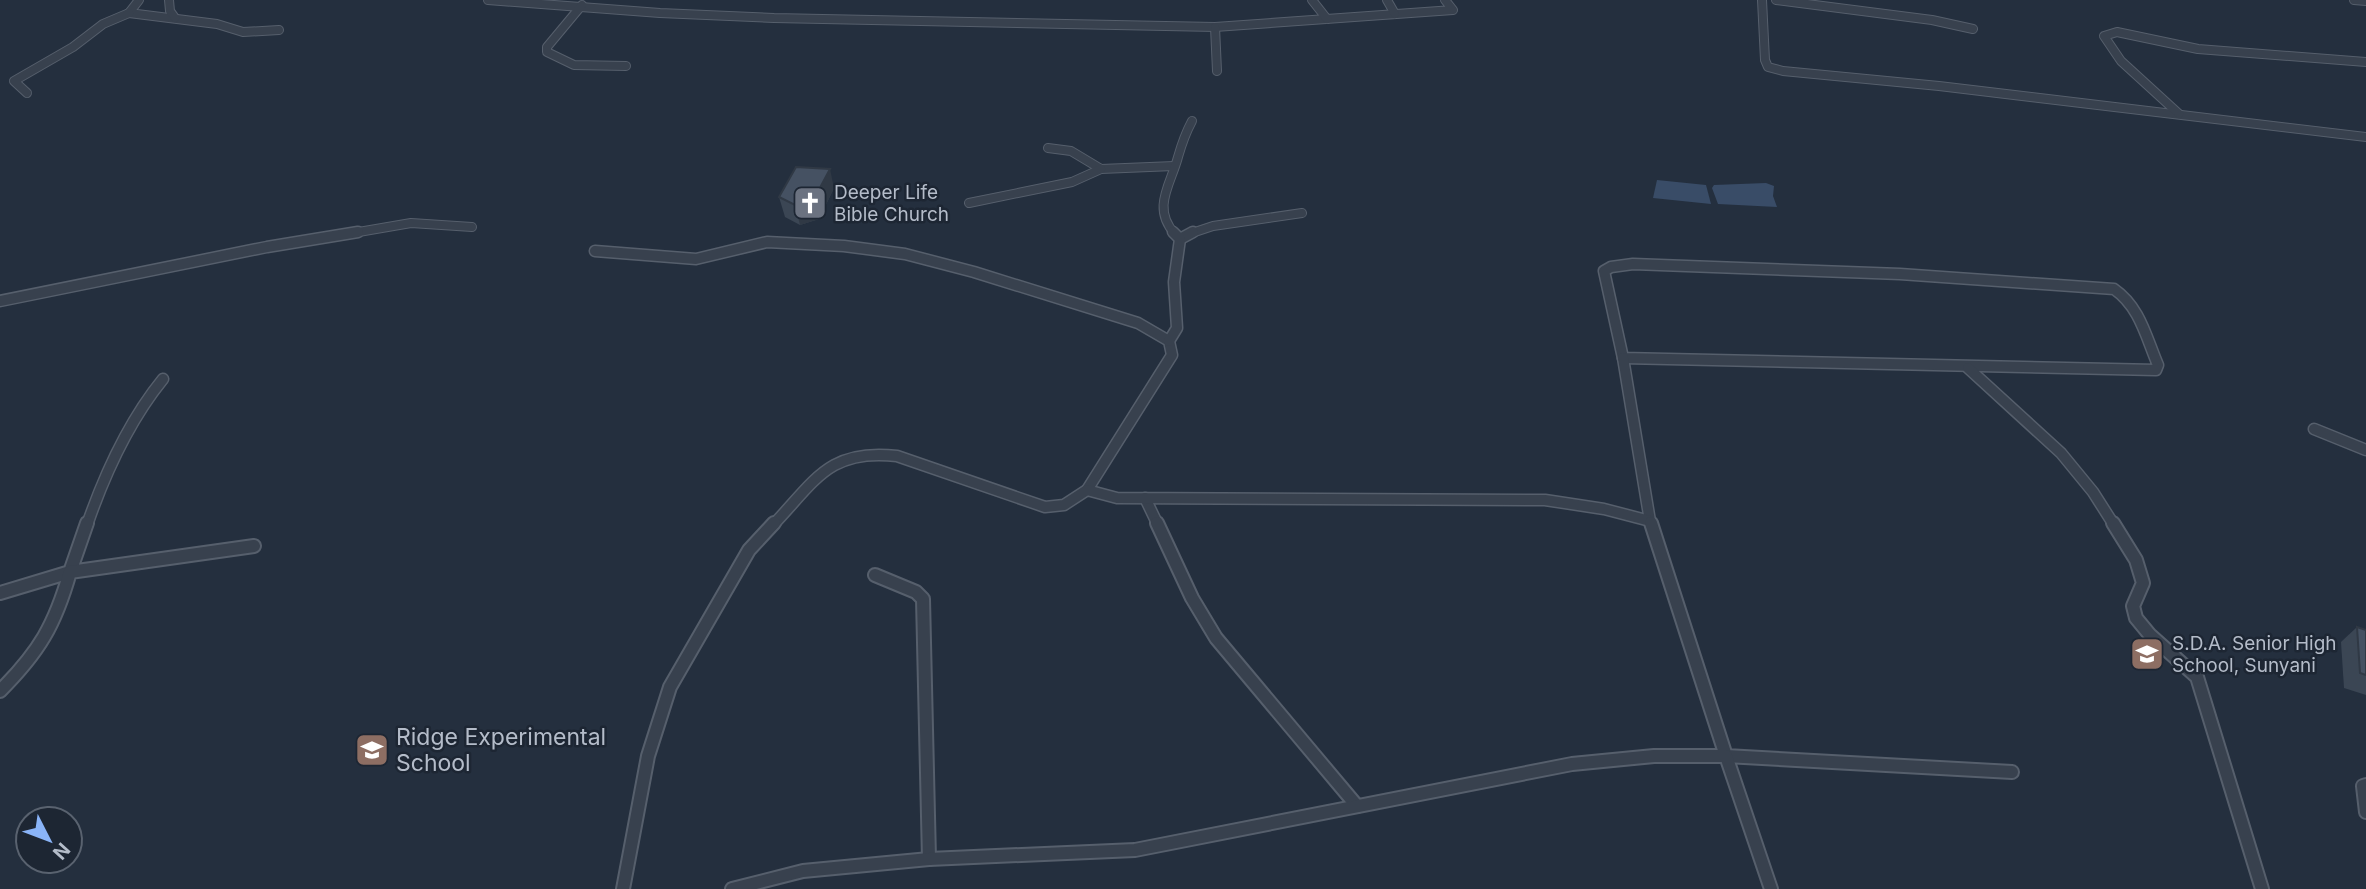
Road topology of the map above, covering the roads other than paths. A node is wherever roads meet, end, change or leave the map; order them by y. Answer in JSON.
{"nodes":[{"id":1,"x":139,"y":0,"type":"edge"},
{"id":2,"x":169,"y":0,"type":"edge"},
{"id":3,"x":488,"y":0,"type":"edge"},
{"id":4,"x":590,"y":0,"type":"edge"},
{"id":5,"x":1312,"y":0,"type":"edge"},
{"id":6,"x":1387,"y":0,"type":"edge"},
{"id":7,"x":1445,"y":0,"type":"edge"},
{"id":8,"x":1762,"y":0,"type":"edge"},
{"id":9,"x":1776,"y":0,"type":"edge"},
{"id":10,"x":2354,"y":0,"type":"edge"},
{"id":11,"x":2366,"y":1,"type":"edge"},
{"id":12,"x":579,"y":6,"type":"junction"},
{"id":13,"x":129,"y":13,"type":"junction"},
{"id":14,"x":1395,"y":14,"type":"junction"},
{"id":15,"x":175,"y":18,"type":"junction"},
{"id":16,"x":1327,"y":19,"type":"junction"},
{"id":17,"x":1214,"y":27,"type":"junction"},
{"id":18,"x":1973,"y":29,"type":"dead end"},
{"id":19,"x":279,"y":30,"type":"dead end"},
{"id":20,"x":2366,"y":62,"type":"edge"},
{"id":21,"x":626,"y":66,"type":"dead end"},
{"id":22,"x":1217,"y":71,"type":"dead end"},
{"id":23,"x":26,"y":93,"type":"dead end"},
{"id":24,"x":2179,"y":114,"type":"junction"},
{"id":25,"x":1192,"y":121,"type":"dead end"},
{"id":26,"x":2366,"y":137,"type":"edge"},
{"id":27,"x":1048,"y":148,"type":"dead end"},
{"id":28,"x":1174,"y":166,"type":"junction"},
{"id":29,"x":1101,"y":169,"type":"junction"},
{"id":30,"x":969,"y":204,"type":"dead end"},
{"id":31,"x":1302,"y":213,"type":"dead end"},
{"id":32,"x":472,"y":227,"type":"dead end"},
{"id":33,"x":1180,"y":239,"type":"junction"},
{"id":34,"x":595,"y":251,"type":"dead end"},
{"id":35,"x":0,"y":301,"type":"edge"},
{"id":36,"x":1170,"y":341,"type":"junction"},
{"id":37,"x":1623,"y":358,"type":"junction"},
{"id":38,"x":1968,"y":368,"type":"junction"},
{"id":39,"x":163,"y":379,"type":"dead end"},
{"id":40,"x":2314,"y":429,"type":"dead end"},
{"id":41,"x":2366,"y":450,"type":"edge"},
{"id":42,"x":1087,"y":490,"type":"junction"},
{"id":43,"x":1144,"y":498,"type":"junction"},
{"id":44,"x":1650,"y":521,"type":"junction"},
{"id":45,"x":254,"y":546,"type":"dead end"},
{"id":46,"x":70,"y":572,"type":"junction"},
{"id":47,"x":875,"y":575,"type":"dead end"},
{"id":48,"x":0,"y":593,"type":"edge"},
{"id":49,"x":0,"y":691,"type":"edge"},
{"id":50,"x":1726,"y":756,"type":"junction"},
{"id":51,"x":2012,"y":772,"type":"dead end"},
{"id":52,"x":2366,"y":785,"type":"edge"},
{"id":53,"x":1357,"y":806,"type":"junction"},
{"id":54,"x":2366,"y":812,"type":"edge"},
{"id":55,"x":929,"y":859,"type":"junction"},
{"id":56,"x":623,"y":889,"type":"edge"},
{"id":57,"x":732,"y":889,"type":"edge"},
{"id":58,"x":1771,"y":889,"type":"edge"},
{"id":59,"x":2262,"y":889,"type":"edge"}],
"edges":[{"from":1,"to":13,"type":"street"},
{"from":2,"to":15,"type":"street"},
{"from":3,"to":12,"type":"street"},
{"from":4,"to":12,"type":"street"},
{"from":5,"to":16,"type":"street"},
{"from":6,"to":14,"type":"street"},
{"from":7,"to":14,"type":"street"},
{"from":8,"to":24,"type":"street"},
{"from":9,"to":18,"type":"street"},
{"from":10,"to":11,"type":"street"},
{"from":12,"to":17,"type":"street"},
{"from":12,"to":21,"type":"street"},
{"from":13,"to":15,"type":"street"},
{"from":13,"to":23,"type":"street"},
{"from":14,"to":16,"type":"street"},
{"from":15,"to":19,"type":"street"},
{"from":16,"to":17,"type":"street"},
{"from":17,"to":22,"type":"street"},
{"from":20,"to":24,"type":"street"},
{"from":24,"to":26,"type":"street"},
{"from":25,"to":28,"type":"street"},
{"from":27,"to":29,"type":"street"},
{"from":28,"to":29,"type":"street"},
{"from":28,"to":33,"type":"street"},
{"from":29,"to":30,"type":"street"},
{"from":31,"to":33,"type":"street"},
{"from":32,"to":35,"type":"street"},
{"from":33,"to":36,"type":"street"},
{"from":34,"to":36,"type":"street"},
{"from":36,"to":42,"type":"street"},
{"from":37,"to":38,"type":"street"},
{"from":37,"to":38,"type":"street"},
{"from":37,"to":44,"type":"street"},
{"from":38,"to":59,"type":"street"},
{"from":39,"to":46,"type":"street"},
{"from":40,"to":41,"type":"street"},
{"from":42,"to":43,"type":"street"},
{"from":42,"to":56,"type":"street"},
{"from":43,"to":44,"type":"street"},
{"from":43,"to":53,"type":"street"},
{"from":44,"to":50,"type":"street"},
{"from":45,"to":46,"type":"street"},
{"from":46,"to":48,"type":"street"},
{"from":46,"to":49,"type":"street"},
{"from":47,"to":55,"type":"street"},
{"from":50,"to":51,"type":"street"},
{"from":50,"to":53,"type":"street"},
{"from":50,"to":58,"type":"street"},
{"from":52,"to":54,"type":"street"},
{"from":53,"to":55,"type":"street"},
{"from":55,"to":57,"type":"street"}]}
